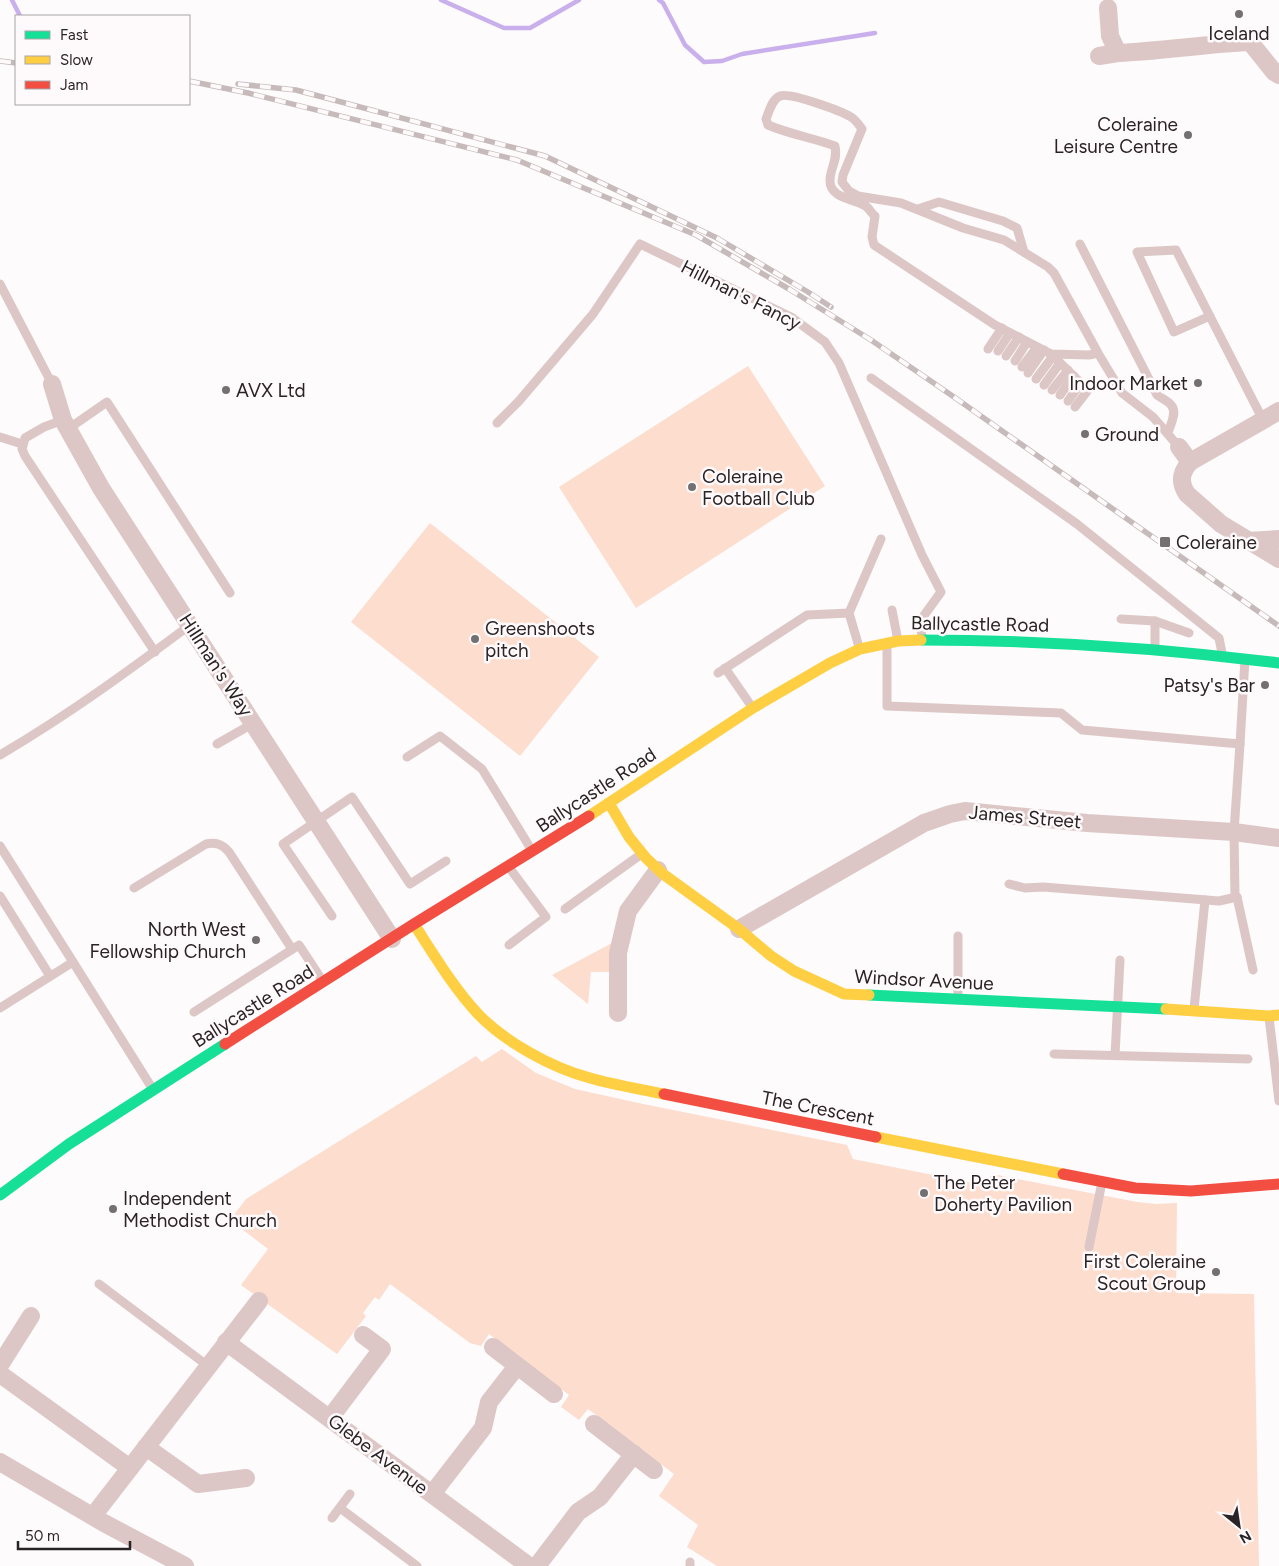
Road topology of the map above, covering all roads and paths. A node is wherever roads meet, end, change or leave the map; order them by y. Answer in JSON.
{"nodes":[{"id":1,"x":1108,"y":8,"type":"dead end"},
{"id":2,"x":1118,"y":53,"type":"junction"},
{"id":3,"x":1099,"y":56,"type":"dead end"},
{"id":4,"x":1279,"y":75,"type":"edge"},
{"id":5,"x":918,"y":209,"type":"junction"},
{"id":6,"x":1080,"y":244,"type":"dead end"},
{"id":7,"x":1024,"y":252,"type":"junction"},
{"id":8,"x":0,"y":284,"type":"edge"},
{"id":9,"x":1210,"y":316,"type":"junction"},
{"id":10,"x":998,"y":327,"type":"junction"},
{"id":11,"x":1019,"y":337,"type":"junction"},
{"id":12,"x":988,"y":349,"type":"dead end"},
{"id":13,"x":1002,"y":354,"type":"dead end"},
{"id":14,"x":1049,"y":354,"type":"junction"},
{"id":15,"x":1098,"y":354,"type":"junction"},
{"id":16,"x":1015,"y":361,"type":"dead end"},
{"id":17,"x":1025,"y":370,"type":"dead end"},
{"id":18,"x":1074,"y":376,"type":"junction"},
{"id":19,"x":871,"y":378,"type":"dead end"},
{"id":20,"x":1036,"y":379,"type":"dead end"},
{"id":21,"x":52,"y":384,"type":"joint"},
{"id":22,"x":1056,"y":393,"type":"junction"},
{"id":23,"x":1076,"y":407,"type":"dead end"},
{"id":24,"x":1279,"y":411,"type":"edge"},
{"id":25,"x":1262,"y":420,"type":"junction"},
{"id":26,"x":497,"y":423,"type":"dead end"},
{"id":27,"x":65,"y":424,"type":"junction"},
{"id":28,"x":1168,"y":433,"type":"junction"},
{"id":29,"x":0,"y":437,"type":"edge"},
{"id":30,"x":22,"y":444,"type":"junction"},
{"id":31,"x":1179,"y":447,"type":"joint"},
{"id":32,"x":1190,"y":462,"type":"junction"},
{"id":33,"x":882,"y":539,"type":"dead end"},
{"id":34,"x":1279,"y":539,"type":"edge"},
{"id":35,"x":1247,"y":541,"type":"junction"},
{"id":36,"x":1279,"y":559,"type":"edge"},
{"id":37,"x":230,"y":593,"type":"dead end"},
{"id":38,"x":892,"y":610,"type":"dead end"},
{"id":39,"x":849,"y":613,"type":"junction"},
{"id":40,"x":1121,"y":619,"type":"dead end"},
{"id":41,"x":1155,"y":621,"type":"junction"},
{"id":42,"x":190,"y":625,"type":"junction"},
{"id":43,"x":1189,"y":634,"type":"dead end"},
{"id":44,"x":922,"y":640,"type":"junction"},
{"id":45,"x":892,"y":642,"type":"junction"},
{"id":46,"x":1262,"y":648,"type":"dead end"},
{"id":47,"x":860,"y":649,"type":"junction"},
{"id":48,"x":1155,"y":650,"type":"junction"},
{"id":49,"x":154,"y":652,"type":"junction"},
{"id":50,"x":1223,"y":656,"type":"junction"},
{"id":51,"x":1245,"y":659,"type":"junction"},
{"id":52,"x":1279,"y":663,"type":"edge"},
{"id":53,"x":754,"y":708,"type":"junction"},
{"id":54,"x":254,"y":723,"type":"junction"},
{"id":55,"x":217,"y":744,"type":"dead end"},
{"id":56,"x":1240,"y":744,"type":"junction"},
{"id":57,"x":0,"y":755,"type":"edge"},
{"id":58,"x":407,"y":757,"type":"dead end"},
{"id":59,"x":609,"y":803,"type":"junction"},
{"id":60,"x":316,"y":820,"type":"junction"},
{"id":61,"x":1234,"y":832,"type":"junction"},
{"id":62,"x":1279,"y":838,"type":"edge"},
{"id":63,"x":0,"y":846,"type":"edge"},
{"id":64,"x":533,"y":851,"type":"junction"},
{"id":65,"x":642,"y":853,"type":"junction"},
{"id":66,"x":446,"y":861,"type":"dead end"},
{"id":67,"x":508,"y":866,"type":"junction"},
{"id":68,"x":658,"y":870,"type":"junction"},
{"id":69,"x":1009,"y":884,"type":"dead end"},
{"id":70,"x":134,"y":888,"type":"dead end"},
{"id":71,"x":0,"y":896,"type":"edge"},
{"id":72,"x":1237,"y":897,"type":"junction"},
{"id":73,"x":1205,"y":900,"type":"junction"},
{"id":74,"x":565,"y":909,"type":"dead end"},
{"id":75,"x":332,"y":916,"type":"dead end"},
{"id":76,"x":414,"y":924,"type":"junction"},
{"id":77,"x":739,"y":929,"type":"junction"},
{"id":78,"x":958,"y":936,"type":"dead end"},
{"id":79,"x":392,"y":939,"type":"junction"},
{"id":80,"x":509,"y":945,"type":"dead end"},
{"id":81,"x":292,"y":949,"type":"junction"},
{"id":82,"x":1120,"y":960,"type":"dead end"},
{"id":83,"x":73,"y":962,"type":"junction"},
{"id":84,"x":1253,"y":970,"type":"dead end"},
{"id":85,"x":50,"y":976,"type":"junction"},
{"id":86,"x":324,"y":983,"type":"junction"},
{"id":87,"x":958,"y":1000,"type":"junction"},
{"id":88,"x":1118,"y":1007,"type":"junction"},
{"id":89,"x":0,"y":1008,"type":"edge"},
{"id":90,"x":1194,"y":1010,"type":"junction"},
{"id":91,"x":194,"y":1012,"type":"dead end"},
{"id":92,"x":618,"y":1013,"type":"dead end"},
{"id":93,"x":1274,"y":1016,"type":"edge"},
{"id":94,"x":1054,"y":1054,"type":"dead end"},
{"id":95,"x":1115,"y":1056,"type":"junction"},
{"id":96,"x":1248,"y":1059,"type":"dead end"},
{"id":97,"x":154,"y":1090,"type":"junction"},
{"id":98,"x":1279,"y":1101,"type":"edge"},
{"id":99,"x":1102,"y":1182,"type":"junction"},
{"id":100,"x":1279,"y":1184,"type":"edge"},
{"id":101,"x":1,"y":1193,"type":"edge"},
{"id":102,"x":1089,"y":1247,"type":"dead end"},
{"id":103,"x":99,"y":1284,"type":"dead end"},
{"id":104,"x":259,"y":1301,"type":"dead end"},
{"id":105,"x":31,"y":1316,"type":"dead end"},
{"id":106,"x":363,"y":1335,"type":"dead end"},
{"id":107,"x":226,"y":1342,"type":"junction"},
{"id":108,"x":493,"y":1347,"type":"dead end"},
{"id":109,"x":0,"y":1365,"type":"edge"},
{"id":110,"x":208,"y":1366,"type":"junction"},
{"id":111,"x":517,"y":1366,"type":"junction"},
{"id":112,"x":0,"y":1374,"type":"edge"},
{"id":113,"x":554,"y":1394,"type":"dead end"},
{"id":114,"x":330,"y":1418,"type":"junction"},
{"id":115,"x":594,"y":1424,"type":"dead end"},
{"id":116,"x":146,"y":1447,"type":"junction"},
{"id":117,"x":634,"y":1454,"type":"junction"},
{"id":118,"x":0,"y":1462,"type":"edge"},
{"id":119,"x":130,"y":1468,"type":"junction"},
{"id":120,"x":654,"y":1470,"type":"dead end"},
{"id":121,"x":246,"y":1478,"type":"dead end"},
{"id":122,"x":350,"y":1494,"type":"dead end"},
{"id":123,"x":432,"y":1494,"type":"junction"},
{"id":124,"x":340,"y":1508,"type":"junction"},
{"id":125,"x":93,"y":1516,"type":"junction"},
{"id":126,"x":332,"y":1518,"type":"dead end"},
{"id":127,"x":185,"y":1566,"type":"edge"},
{"id":128,"x":417,"y":1566,"type":"edge"},
{"id":129,"x":529,"y":1566,"type":"edge"},
{"id":130,"x":537,"y":1566,"type":"edge"}],
"edges":[{"from":1,"to":2,"type":"street"},
{"from":2,"to":3,"type":"street"},
{"from":2,"to":4,"type":"street"},
{"from":5,"to":7,"type":"lane"},
{"from":5,"to":7,"type":"lane"},
{"from":5,"to":10,"type":"lane"},
{"from":6,"to":28,"type":"lane"},
{"from":7,"to":15,"type":"lane"},
{"from":8,"to":21,"type":"lane"},
{"from":9,"to":9,"type":"lane"},
{"from":9,"to":25,"type":"lane"},
{"from":10,"to":11,"type":"lane"},
{"from":10,"to":12,"type":"lane"},
{"from":11,"to":13,"type":"lane"},
{"from":11,"to":14,"type":"lane"},
{"from":11,"to":16,"type":"lane"},
{"from":14,"to":15,"type":"lane"},
{"from":14,"to":17,"type":"lane"},
{"from":14,"to":18,"type":"lane"},
{"from":14,"to":20,"type":"lane"},
{"from":14,"to":22,"type":"lane"},
{"from":15,"to":28,"type":"lane"},
{"from":18,"to":22,"type":"lane"},
{"from":18,"to":22,"type":"lane"},
{"from":18,"to":23,"type":"lane"},
{"from":19,"to":50,"type":"lane"},
{"from":21,"to":27,"type":"street","name":"Hillman's Way"},
{"from":24,"to":25,"type":"street"},
{"from":25,"to":32,"type":"street"},
{"from":26,"to":44,"type":"lane","name":"Hillman's Fancy"},
{"from":27,"to":30,"type":"lane"},
{"from":27,"to":37,"type":"lane"},
{"from":27,"to":42,"type":"street","name":"Hillman's Way"},
{"from":28,"to":31,"type":"lane"},
{"from":29,"to":30,"type":"lane"},
{"from":30,"to":49,"type":"lane"},
{"from":31,"to":32,"type":"street"},
{"from":32,"to":35,"type":"street"},
{"from":33,"to":39,"type":"lane"},
{"from":34,"to":35,"type":"street"},
{"from":35,"to":36,"type":"street"},
{"from":38,"to":45,"type":"lane"},
{"from":39,"to":47,"type":"lane"},
{"from":39,"to":53,"type":"lane"},
{"from":40,"to":41,"type":"lane"},
{"from":41,"to":43,"type":"lane"},
{"from":41,"to":48,"type":"lane"},
{"from":42,"to":49,"type":"lane"},
{"from":42,"to":54,"type":"street","name":"Hillman's Way"},
{"from":44,"to":45,"type":"street","name":"Ballycastle Road"},
{"from":44,"to":48,"type":"street","name":"Ballycastle Road"},
{"from":45,"to":47,"type":"street","name":"Ballycastle Road"},
{"from":45,"to":56,"type":"lane"},
{"from":46,"to":50,"type":"street"},
{"from":47,"to":53,"type":"street","name":"Ballycastle Road"},
{"from":48,"to":50,"type":"street","name":"Ballycastle Road"},
{"from":49,"to":57,"type":"lane"},
{"from":50,"to":51,"type":"street","name":"Ballycastle Road"},
{"from":51,"to":52,"type":"street","name":"Ballycastle Road"},
{"from":51,"to":56,"type":"lane"},
{"from":53,"to":59,"type":"street","name":"Ballycastle Road"},
{"from":54,"to":55,"type":"lane"},
{"from":54,"to":60,"type":"street","name":"Hillman's Way"},
{"from":56,"to":61,"type":"lane"},
{"from":58,"to":64,"type":"lane"},
{"from":59,"to":64,"type":"street","name":"Ballycastle Road"},
{"from":59,"to":65,"type":"street","name":"Windsor Avenue"},
{"from":60,"to":66,"type":"lane"},
{"from":60,"to":75,"type":"lane"},
{"from":60,"to":79,"type":"street","name":"Hillman's Way"},
{"from":61,"to":62,"type":"street","name":"James Street"},
{"from":61,"to":72,"type":"lane"},
{"from":61,"to":77,"type":"street","name":"James Street"},
{"from":63,"to":83,"type":"lane"},
{"from":64,"to":67,"type":"street","name":"Ballycastle Road"},
{"from":65,"to":68,"type":"street","name":"Windsor Avenue"},
{"from":65,"to":74,"type":"lane"},
{"from":67,"to":76,"type":"street","name":"Ballycastle Road"},
{"from":67,"to":80,"type":"lane"},
{"from":68,"to":77,"type":"street","name":"Windsor Avenue"},
{"from":68,"to":92,"type":"street"},
{"from":69,"to":73,"type":"lane"},
{"from":70,"to":81,"type":"lane"},
{"from":71,"to":85,"type":"lane"},
{"from":72,"to":73,"type":"lane"},
{"from":72,"to":84,"type":"lane"},
{"from":73,"to":90,"type":"lane"},
{"from":76,"to":79,"type":"street","name":"Ballycastle Road"},
{"from":76,"to":99,"type":"street","name":"The Crescent"},
{"from":77,"to":87,"type":"street","name":"Windsor Avenue"},
{"from":78,"to":87,"type":"lane"},
{"from":79,"to":86,"type":"street","name":"Ballycastle Road"},
{"from":81,"to":86,"type":"lane"},
{"from":81,"to":91,"type":"lane"},
{"from":82,"to":88,"type":"lane"},
{"from":83,"to":85,"type":"lane"},
{"from":83,"to":97,"type":"lane"},
{"from":85,"to":89,"type":"lane"},
{"from":86,"to":97,"type":"street","name":"Ballycastle Road"},
{"from":87,"to":88,"type":"street","name":"Windsor Avenue"},
{"from":88,"to":90,"type":"street","name":"Windsor Avenue"},
{"from":88,"to":95,"type":"lane"},
{"from":90,"to":93,"type":"street","name":"Windsor Avenue"},
{"from":93,"to":98,"type":"lane"},
{"from":94,"to":95,"type":"lane"},
{"from":95,"to":96,"type":"lane"},
{"from":97,"to":101,"type":"street","name":"Ballycastle Road"},
{"from":99,"to":100,"type":"street","name":"The Crescent"},
{"from":99,"to":102,"type":"lane"},
{"from":103,"to":110,"type":"lane"},
{"from":104,"to":107,"type":"street"},
{"from":105,"to":109,"type":"street"},
{"from":106,"to":114,"type":"street"},
{"from":107,"to":110,"type":"street"},
{"from":107,"to":114,"type":"street","name":"Glebe Avenue"},
{"from":108,"to":111,"type":"street"},
{"from":110,"to":116,"type":"street"},
{"from":111,"to":113,"type":"street"},
{"from":111,"to":123,"type":"street"},
{"from":112,"to":119,"type":"street"},
{"from":114,"to":123,"type":"street","name":"Glebe Avenue"},
{"from":115,"to":117,"type":"street"},
{"from":116,"to":119,"type":"street"},
{"from":116,"to":121,"type":"street"},
{"from":117,"to":120,"type":"street"},
{"from":117,"to":130,"type":"street"},
{"from":118,"to":125,"type":"street"},
{"from":119,"to":125,"type":"street"},
{"from":122,"to":124,"type":"lane"},
{"from":123,"to":129,"type":"street","name":"Glebe Avenue"},
{"from":124,"to":126,"type":"lane"},
{"from":124,"to":128,"type":"lane"},
{"from":125,"to":127,"type":"street"}]}
